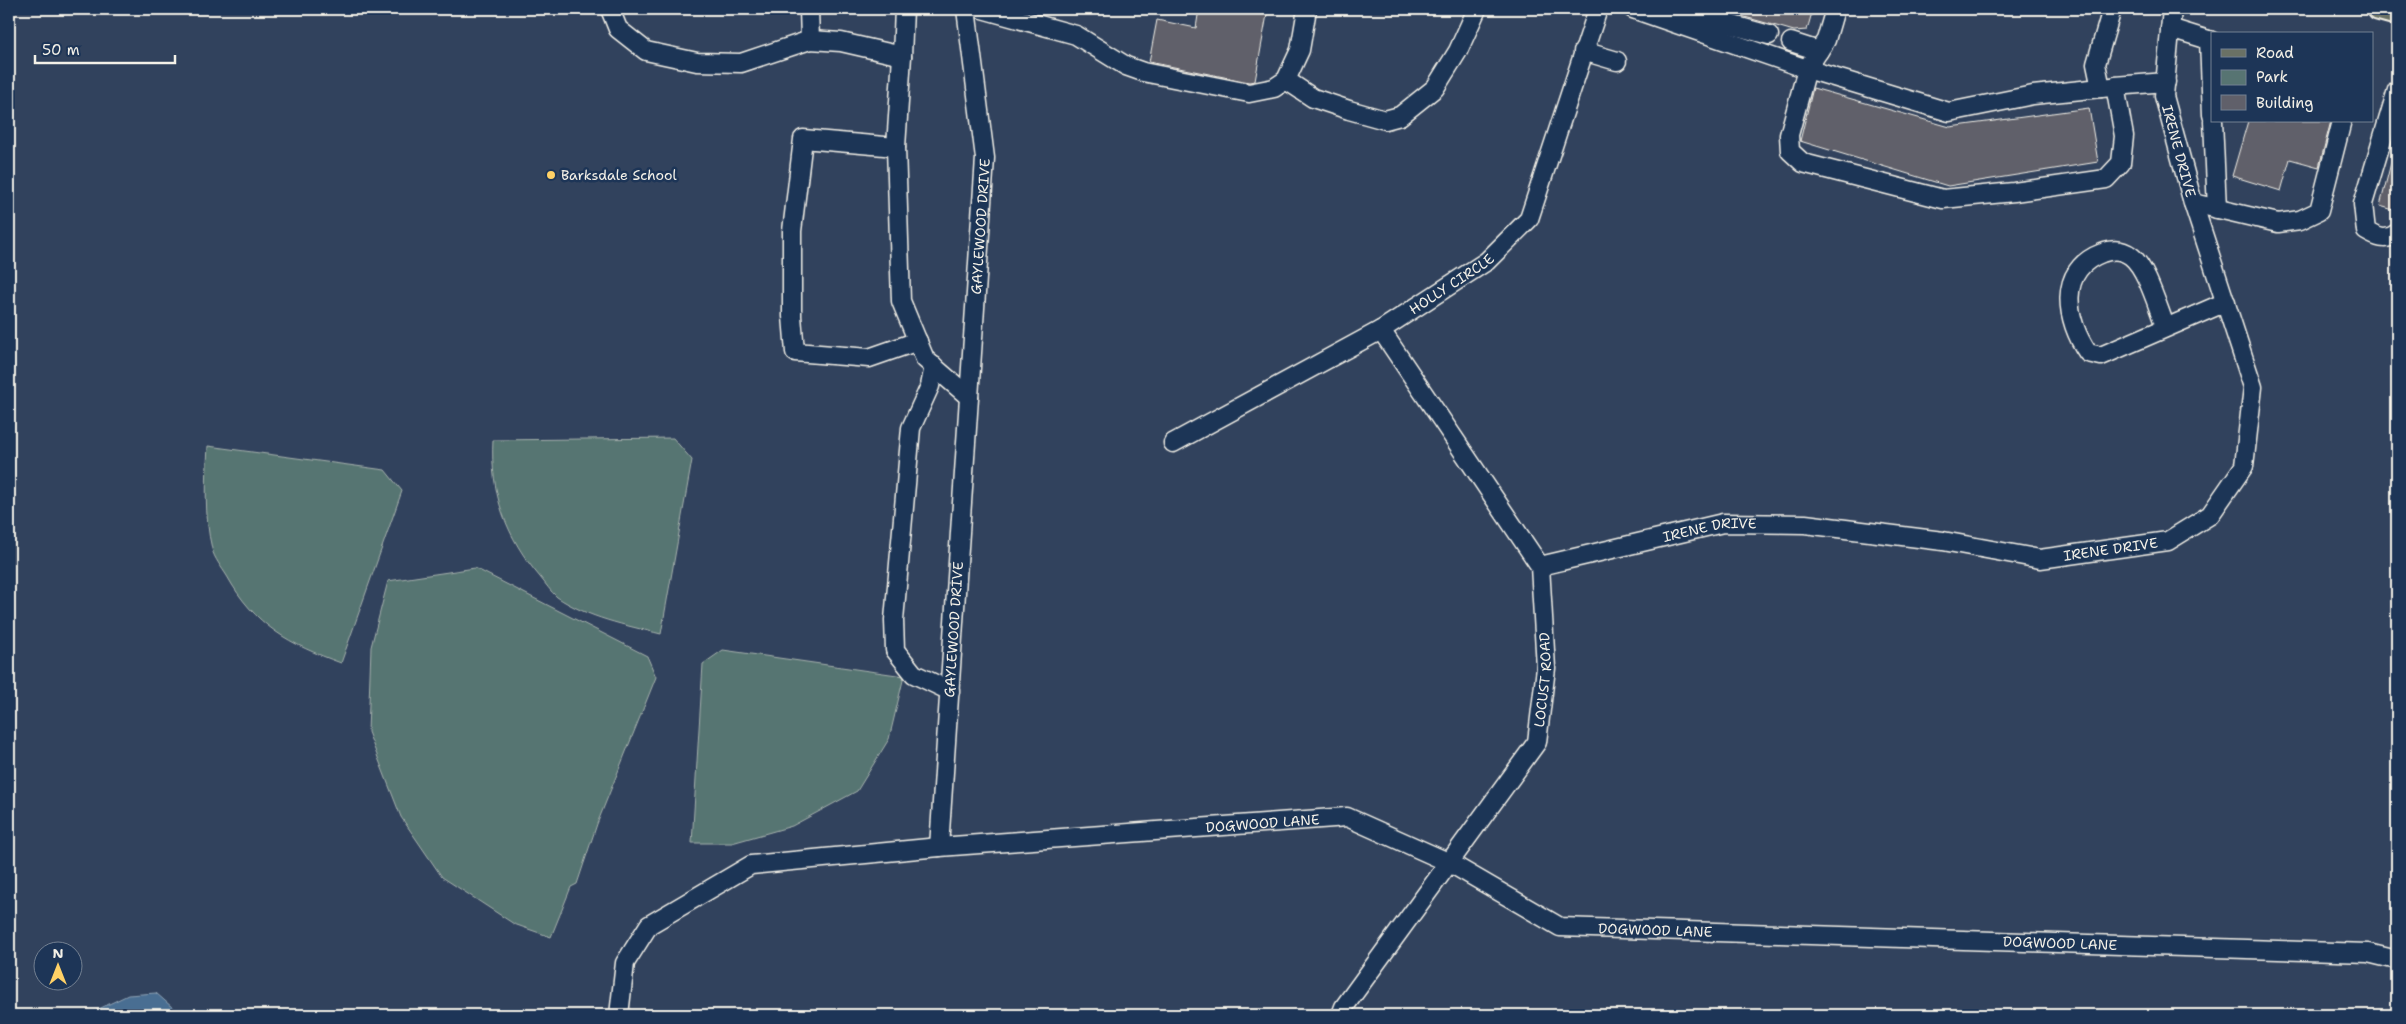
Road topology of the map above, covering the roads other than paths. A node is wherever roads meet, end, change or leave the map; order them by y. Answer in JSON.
{"nodes":[{"id":1,"x":610,"y":9,"type":"edge"},
{"id":2,"x":810,"y":9,"type":"edge"},
{"id":3,"x":904,"y":9,"type":"edge"},
{"id":4,"x":966,"y":9,"type":"edge"},
{"id":5,"x":982,"y":9,"type":"edge"},
{"id":6,"x":1307,"y":9,"type":"edge"},
{"id":7,"x":1477,"y":9,"type":"edge"},
{"id":8,"x":1834,"y":9,"type":"edge"},
{"id":9,"x":2112,"y":9,"type":"edge"},
{"id":10,"x":2172,"y":9,"type":"edge"},
{"id":11,"x":2379,"y":9,"type":"edge"},
{"id":12,"x":1594,"y":10,"type":"edge"},
{"id":13,"x":1649,"y":13,"type":"edge"},
{"id":14,"x":2397,"y":14,"type":"edge"},
{"id":15,"x":2170,"y":28,"type":"junction"},
{"id":16,"x":1769,"y":35,"type":"dead end"},
{"id":17,"x":810,"y":40,"type":"junction"},
{"id":18,"x":2210,"y":40,"type":"edge"},
{"id":19,"x":1792,"y":42,"type":"dead end"},
{"id":20,"x":1583,"y":51,"type":"junction"},
{"id":21,"x":1818,"y":51,"type":"junction"},
{"id":22,"x":902,"y":56,"type":"junction"},
{"id":23,"x":1617,"y":61,"type":"dead end"},
{"id":24,"x":1807,"y":69,"type":"junction"},
{"id":25,"x":2211,"y":78,"type":"edge"},
{"id":26,"x":1286,"y":80,"type":"junction"},
{"id":27,"x":2166,"y":82,"type":"junction"},
{"id":28,"x":2108,"y":87,"type":"junction"},
{"id":29,"x":2397,"y":90,"type":"edge"},
{"id":30,"x":2213,"y":122,"type":"edge"},
{"id":31,"x":2342,"y":122,"type":"edge"},
{"id":32,"x":896,"y":147,"type":"junction"},
{"id":33,"x":2193,"y":203,"type":"junction"},
{"id":34,"x":2217,"y":209,"type":"junction"},
{"id":35,"x":2397,"y":233,"type":"edge"},
{"id":36,"x":2226,"y":302,"type":"junction"},
{"id":37,"x":2166,"y":328,"type":"junction"},
{"id":38,"x":1381,"y":330,"type":"junction"},
{"id":39,"x":918,"y":341,"type":"junction"},
{"id":40,"x":934,"y":366,"type":"junction"},
{"id":41,"x":969,"y":397,"type":"junction"},
{"id":42,"x":1173,"y":443,"type":"dead end"},
{"id":43,"x":1540,"y":566,"type":"junction"},
{"id":44,"x":950,"y":692,"type":"junction"},
{"id":45,"x":939,"y":847,"type":"junction"},
{"id":46,"x":1450,"y":863,"type":"junction"},
{"id":47,"x":2397,"y":960,"type":"edge"},
{"id":48,"x":619,"y":1015,"type":"edge"},
{"id":49,"x":1341,"y":1015,"type":"edge"}],
"edges":[{"from":1,"to":17,"type":"street"},
{"from":2,"to":17,"type":"street"},
{"from":3,"to":22,"type":"street"},
{"from":4,"to":41,"type":"street","name":"GAYLEWOOD DRIVE"},
{"from":5,"to":26,"type":"street"},
{"from":6,"to":26,"type":"street"},
{"from":7,"to":26,"type":"street"},
{"from":8,"to":21,"type":"street"},
{"from":9,"to":28,"type":"street"},
{"from":10,"to":15,"type":"street","name":"IRENE DRIVE"},
{"from":11,"to":14,"type":"main road"},
{"from":12,"to":20,"type":"street","name":"HOLLY CIRCLE"},
{"from":13,"to":16,"type":"street"},
{"from":13,"to":24,"type":"street"},
{"from":15,"to":18,"type":"street"},
{"from":15,"to":27,"type":"street","name":"IRENE DRIVE"},
{"from":17,"to":22,"type":"street"},
{"from":18,"to":25,"type":"street"},
{"from":19,"to":21,"type":"street"},
{"from":20,"to":23,"type":"street"},
{"from":20,"to":38,"type":"street","name":"HOLLY CIRCLE"},
{"from":21,"to":24,"type":"street"},
{"from":22,"to":32,"type":"street"},
{"from":24,"to":28,"type":"street"},
{"from":24,"to":28,"type":"street"},
{"from":27,"to":28,"type":"street"},
{"from":27,"to":33,"type":"street","name":"IRENE DRIVE"},
{"from":29,"to":35,"type":"street"},
{"from":30,"to":34,"type":"street"},
{"from":31,"to":34,"type":"street"},
{"from":32,"to":39,"type":"street"},
{"from":32,"to":39,"type":"street"},
{"from":33,"to":34,"type":"street"},
{"from":33,"to":36,"type":"street","name":"IRENE DRIVE"},
{"from":36,"to":37,"type":"street"},
{"from":36,"to":43,"type":"street","name":"IRENE DRIVE"},
{"from":37,"to":37,"type":"street"},
{"from":38,"to":42,"type":"street","name":"HOLLY CIRCLE"},
{"from":38,"to":43,"type":"street"},
{"from":39,"to":40,"type":"street"},
{"from":40,"to":41,"type":"street"},
{"from":40,"to":44,"type":"street"},
{"from":41,"to":44,"type":"street","name":"GAYLEWOOD DRIVE"},
{"from":43,"to":46,"type":"street","name":"LOCUST ROAD"},
{"from":44,"to":45,"type":"street","name":"GAYLEWOOD DRIVE"},
{"from":45,"to":46,"type":"street","name":"DOGWOOD LANE"},
{"from":45,"to":48,"type":"street"},
{"from":46,"to":47,"type":"street","name":"DOGWOOD LANE"},
{"from":46,"to":49,"type":"street","name":"LOCUST ROAD"}]}
